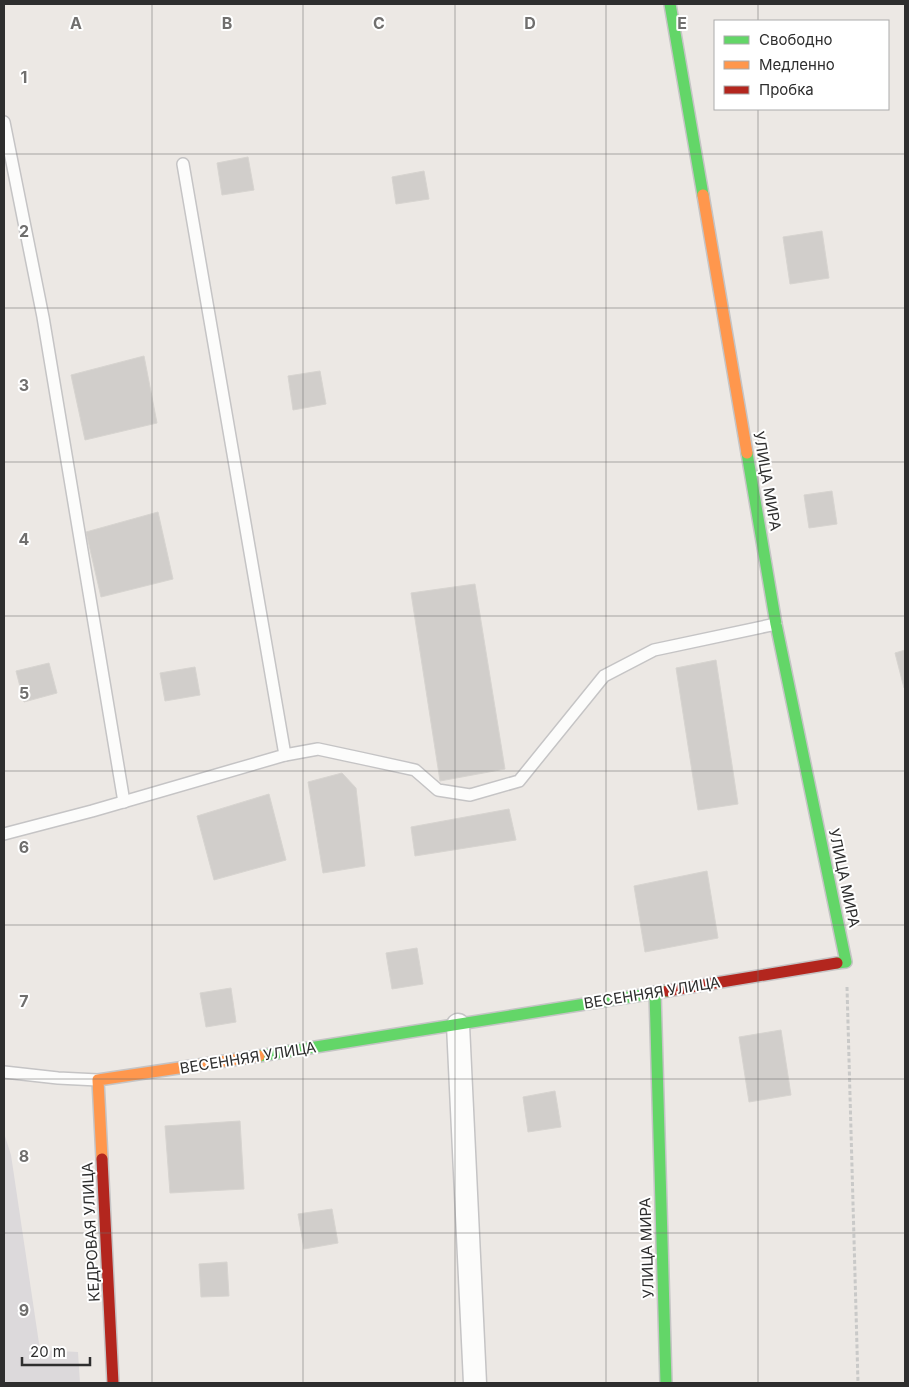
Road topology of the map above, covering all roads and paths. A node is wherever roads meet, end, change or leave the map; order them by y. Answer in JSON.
{"nodes":[{"id":1,"x":670,"y":4,"type":"edge"},
{"id":2,"x":4,"y":122,"type":"edge"},
{"id":3,"x":182,"y":164,"type":"dead end"},
{"id":4,"x":776,"y":624,"type":"junction"},
{"id":5,"x":285,"y":755,"type":"junction"},
{"id":6,"x":124,"y":802,"type":"junction"},
{"id":7,"x":4,"y":834,"type":"edge"},
{"id":8,"x":846,"y":962,"type":"junction"},
{"id":9,"x":655,"y":992,"type":"junction"},
{"id":10,"x":458,"y":1025,"type":"junction"},
{"id":11,"x":4,"y":1072,"type":"edge"},
{"id":12,"x":98,"y":1080,"type":"junction"},
{"id":13,"x":113,"y":1383,"type":"edge"},
{"id":14,"x":475,"y":1383,"type":"edge"},
{"id":15,"x":666,"y":1383,"type":"edge"},
{"id":16,"x":858,"y":1383,"type":"edge"}],
"edges":[{"from":1,"to":4,"type":"street","name":"УЛИЦА МИРА"},
{"from":2,"to":6,"type":"lane"},
{"from":3,"to":5,"type":"lane"},
{"from":4,"to":5,"type":"lane"},
{"from":4,"to":8,"type":"street","name":"УЛИЦА МИРА"},
{"from":5,"to":6,"type":"lane"},
{"from":6,"to":7,"type":"lane"},
{"from":8,"to":9,"type":"street","name":"ВЕСЕННЯЯ УЛИЦА"},
{"from":8,"to":16,"type":"path"},
{"from":9,"to":10,"type":"street","name":"ВЕСЕННЯЯ УЛИЦА"},
{"from":9,"to":15,"type":"street","name":"УЛИЦА МИРА"},
{"from":10,"to":12,"type":"street","name":"ВЕСЕННЯЯ УЛИЦА"},
{"from":10,"to":14,"type":"street"},
{"from":11,"to":12,"type":"lane"},
{"from":12,"to":13,"type":"street","name":"КЕДРОВАЯ УЛИЦА"}]}
